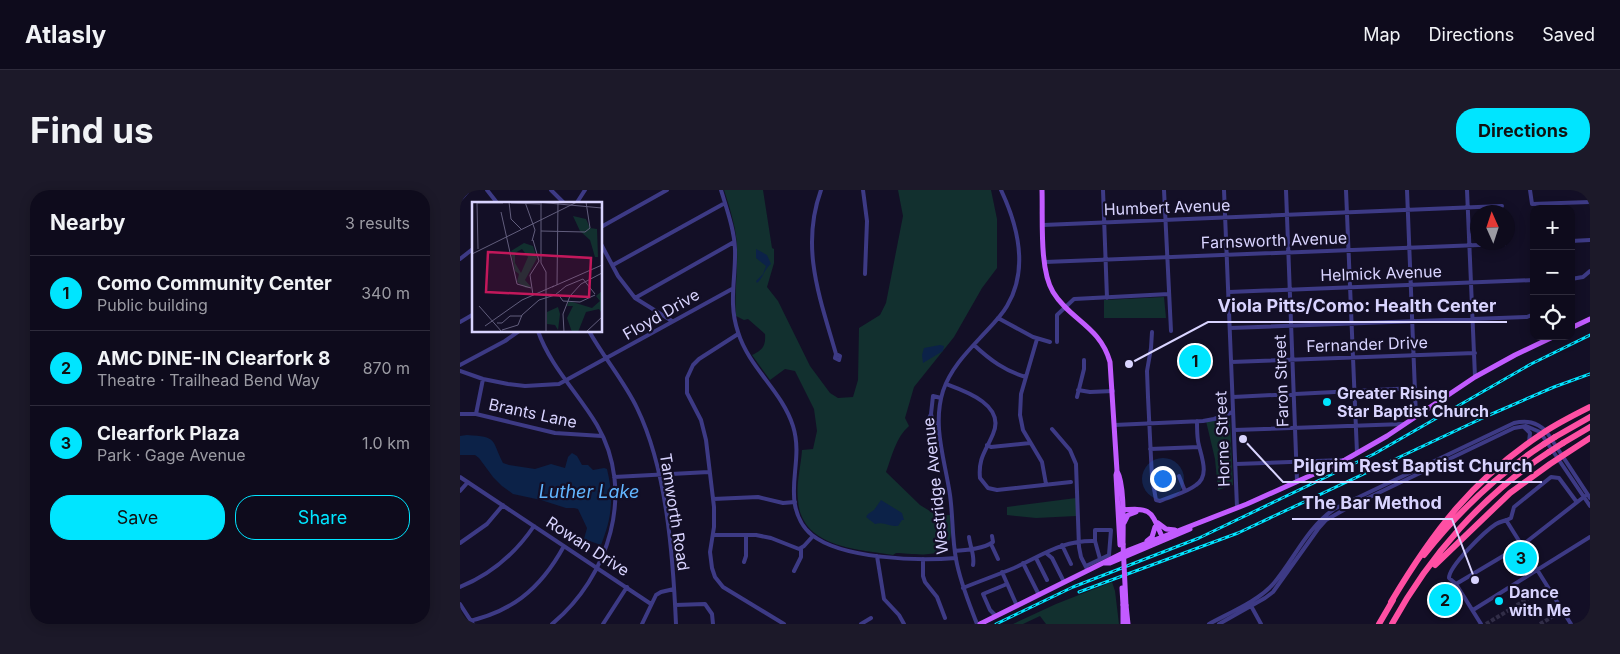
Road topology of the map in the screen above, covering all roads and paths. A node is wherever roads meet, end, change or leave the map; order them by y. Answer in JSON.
{"nodes":[{"id":1,"x":469,"y":190,"type":"edge"},
{"id":2,"x":487,"y":190,"type":"edge"},
{"id":3,"x":551,"y":190,"type":"edge"},
{"id":4,"x":586,"y":190,"type":"edge"},
{"id":5,"x":667,"y":190,"type":"edge"},
{"id":6,"x":721,"y":190,"type":"edge"},
{"id":7,"x":821,"y":190,"type":"edge"},
{"id":8,"x":863,"y":190,"type":"edge"},
{"id":9,"x":1001,"y":190,"type":"edge"},
{"id":10,"x":1042,"y":190,"type":"edge"},
{"id":11,"x":1103,"y":190,"type":"edge"},
{"id":12,"x":1164,"y":190,"type":"edge"},
{"id":13,"x":1224,"y":190,"type":"edge"},
{"id":14,"x":1286,"y":190,"type":"edge"},
{"id":15,"x":1346,"y":190,"type":"edge"},
{"id":16,"x":1407,"y":190,"type":"edge"},
{"id":17,"x":1467,"y":190,"type":"edge"},
{"id":18,"x":1530,"y":190,"type":"edge"},
{"id":19,"x":460,"y":200,"type":"edge"},
{"id":20,"x":496,"y":202,"type":"edge"},
{"id":21,"x":563,"y":202,"type":"edge"},
{"id":22,"x":577,"y":202,"type":"edge"},
{"id":23,"x":1590,"y":202,"type":"edge"},
{"id":24,"x":725,"y":203,"type":"junction"},
{"id":25,"x":1468,"y":208,"type":"junction"},
{"id":26,"x":1408,"y":210,"type":"junction"},
{"id":27,"x":1347,"y":212,"type":"junction"},
{"id":28,"x":1287,"y":215,"type":"junction"},
{"id":29,"x":1226,"y":217,"type":"junction"},
{"id":30,"x":1165,"y":220,"type":"junction"},
{"id":31,"x":1104,"y":222,"type":"junction"},
{"id":32,"x":1043,"y":225,"type":"junction"},
{"id":33,"x":602,"y":226,"type":"edge"},
{"id":34,"x":1590,"y":240,"type":"edge"},
{"id":35,"x":1575,"y":241,"type":"edge"},
{"id":36,"x":734,"y":242,"type":"junction"},
{"id":37,"x":1470,"y":245,"type":"joint"},
{"id":38,"x":602,"y":246,"type":"edge"},
{"id":39,"x":1409,"y":247,"type":"junction"},
{"id":40,"x":472,"y":250,"type":"edge"},
{"id":41,"x":1349,"y":250,"type":"junction"},
{"id":42,"x":1470,"y":250,"type":"edge"},
{"id":43,"x":1288,"y":252,"type":"junction"},
{"id":44,"x":1227,"y":255,"type":"junction"},
{"id":45,"x":1167,"y":257,"type":"junction"},
{"id":46,"x":460,"y":259,"type":"edge"},
{"id":47,"x":1106,"y":260,"type":"junction"},
{"id":48,"x":1045,"y":262,"type":"junction"},
{"id":49,"x":613,"y":265,"type":"junction"},
{"id":50,"x":1590,"y":271,"type":"edge"},
{"id":51,"x":865,"y":274,"type":"dead end"},
{"id":52,"x":1575,"y":278,"type":"edge"},
{"id":53,"x":1530,"y":280,"type":"edge"},
{"id":54,"x":1471,"y":282,"type":"junction"},
{"id":55,"x":1411,"y":284,"type":"junction"},
{"id":56,"x":1350,"y":287,"type":"junction"},
{"id":57,"x":732,"y":289,"type":"junction"},
{"id":58,"x":1290,"y":290,"type":"junction"},
{"id":59,"x":1228,"y":292,"type":"junction"},
{"id":60,"x":1168,"y":294,"type":"junction"},
{"id":61,"x":635,"y":298,"type":"junction"},
{"id":62,"x":1107,"y":298,"type":"junction"},
{"id":63,"x":1065,"y":306,"type":"junction"},
{"id":64,"x":472,"y":315,"type":"edge"},
{"id":65,"x":1530,"y":315,"type":"edge"},
{"id":66,"x":998,"y":318,"type":"junction"},
{"id":67,"x":1473,"y":319,"type":"junction"},
{"id":68,"x":1590,"y":319,"type":"edge"},
{"id":69,"x":672,"y":321,"type":"junction"},
{"id":70,"x":1412,"y":321,"type":"junction"},
{"id":71,"x":460,"y":322,"type":"edge"},
{"id":72,"x":1352,"y":324,"type":"junction"},
{"id":73,"x":1291,"y":326,"type":"junction"},
{"id":74,"x":1575,"y":326,"type":"edge"},
{"id":75,"x":1230,"y":328,"type":"junction"},
{"id":76,"x":1171,"y":330,"type":"dead end"},
{"id":77,"x":518,"y":332,"type":"edge"},
{"id":78,"x":538,"y":332,"type":"edge"},
{"id":79,"x":590,"y":332,"type":"edge"},
{"id":80,"x":1152,"y":332,"type":"dead end"},
{"id":81,"x":738,"y":334,"type":"junction"},
{"id":82,"x":1037,"y":339,"type":"junction"},
{"id":83,"x":1547,"y":340,"type":"edge"},
{"id":84,"x":1050,"y":342,"type":"dead end"},
{"id":85,"x":1057,"y":342,"type":"dead end"},
{"id":86,"x":974,"y":345,"type":"junction"},
{"id":87,"x":1474,"y":353,"type":"junction"},
{"id":88,"x":836,"y":354,"type":"dead end"},
{"id":89,"x":1414,"y":355,"type":"junction"},
{"id":90,"x":1353,"y":357,"type":"junction"},
{"id":91,"x":607,"y":359,"type":"junction"},
{"id":92,"x":1084,"y":360,"type":"dead end"},
{"id":93,"x":1292,"y":360,"type":"junction"},
{"id":94,"x":1231,"y":362,"type":"junction"},
{"id":95,"x":460,"y":365,"type":"edge"},
{"id":96,"x":460,"y":371,"type":"edge"},
{"id":97,"x":1026,"y":377,"type":"junction"},
{"id":98,"x":1475,"y":378,"type":"junction"},
{"id":99,"x":483,"y":379,"type":"junction"},
{"id":100,"x":567,"y":381,"type":"junction"},
{"id":101,"x":946,"y":384,"type":"junction"},
{"id":102,"x":1415,"y":388,"type":"junction"},
{"id":103,"x":1078,"y":390,"type":"junction"},
{"id":104,"x":1112,"y":391,"type":"junction"},
{"id":105,"x":1354,"y":391,"type":"junction"},
{"id":106,"x":1294,"y":394,"type":"junction"},
{"id":107,"x":1233,"y":397,"type":"junction"},
{"id":108,"x":941,"y":398,"type":"junction"},
{"id":109,"x":1077,"y":398,"type":"dead end"},
{"id":110,"x":1590,"y":406,"type":"edge"},
{"id":111,"x":1234,"y":412,"type":"junction"},
{"id":112,"x":460,"y":414,"type":"edge"},
{"id":113,"x":476,"y":414,"type":"junction"},
{"id":114,"x":1416,"y":417,"type":"junction"},
{"id":115,"x":1590,"y":417,"type":"edge"},
{"id":116,"x":933,"y":419,"type":"junction"},
{"id":117,"x":1196,"y":421,"type":"junction"},
{"id":118,"x":1149,"y":423,"type":"junction"},
{"id":119,"x":1407,"y":424,"type":"junction"},
{"id":120,"x":1114,"y":425,"type":"junction"},
{"id":121,"x":1356,"y":425,"type":"junction"},
{"id":122,"x":1522,"y":426,"type":"junction"},
{"id":123,"x":1295,"y":427,"type":"junction"},
{"id":124,"x":1590,"y":427,"type":"edge"},
{"id":125,"x":1052,"y":429,"type":"dead end"},
{"id":126,"x":1234,"y":430,"type":"junction"},
{"id":127,"x":1544,"y":432,"type":"junction"},
{"id":128,"x":602,"y":436,"type":"junction"},
{"id":129,"x":1590,"y":438,"type":"edge"},
{"id":130,"x":1529,"y":442,"type":"junction"},
{"id":131,"x":1030,"y":443,"type":"junction"},
{"id":132,"x":987,"y":445,"type":"junction"},
{"id":133,"x":1199,"y":448,"type":"junction"},
{"id":134,"x":1150,"y":449,"type":"junction"},
{"id":135,"x":1357,"y":453,"type":"junction"},
{"id":136,"x":1561,"y":457,"type":"junction"},
{"id":137,"x":1345,"y":460,"type":"junction"},
{"id":138,"x":1296,"y":461,"type":"junction"},
{"id":139,"x":1236,"y":464,"type":"junction"},
{"id":140,"x":1550,"y":464,"type":"junction"},
{"id":141,"x":1565,"y":467,"type":"junction"},
{"id":142,"x":1117,"y":471,"type":"junction"},
{"id":143,"x":709,"y":472,"type":"junction"},
{"id":144,"x":659,"y":474,"type":"junction"},
{"id":145,"x":1179,"y":476,"type":"dead end"},
{"id":146,"x":460,"y":477,"type":"edge"},
{"id":147,"x":614,"y":477,"type":"junction"},
{"id":148,"x":1297,"y":481,"type":"junction"},
{"id":149,"x":468,"y":482,"type":"junction"},
{"id":150,"x":1071,"y":482,"type":"dead end"},
{"id":151,"x":1046,"y":484,"type":"junction"},
{"id":152,"x":460,"y":491,"type":"edge"},
{"id":153,"x":1185,"y":491,"type":"junction"},
{"id":154,"x":1584,"y":494,"type":"junction"},
{"id":155,"x":1122,"y":498,"type":"junction"},
{"id":156,"x":713,"y":499,"type":"junction"},
{"id":157,"x":1590,"y":499,"type":"edge"},
{"id":158,"x":1576,"y":501,"type":"junction"},
{"id":159,"x":795,"y":502,"type":"junction"},
{"id":160,"x":503,"y":505,"type":"junction"},
{"id":161,"x":1590,"y":506,"type":"edge"},
{"id":162,"x":1237,"y":507,"type":"junction"},
{"id":163,"x":1338,"y":507,"type":"junction"},
{"id":164,"x":1136,"y":510,"type":"junction"},
{"id":165,"x":1120,"y":511,"type":"junction"},
{"id":166,"x":1341,"y":512,"type":"junction"},
{"id":167,"x":1506,"y":520,"type":"junction"},
{"id":168,"x":1205,"y":521,"type":"junction"},
{"id":169,"x":1155,"y":524,"type":"junction"},
{"id":170,"x":1123,"y":525,"type":"junction"},
{"id":171,"x":534,"y":526,"type":"junction"},
{"id":172,"x":1178,"y":530,"type":"junction"},
{"id":173,"x":713,"y":535,"type":"junction"},
{"id":174,"x":746,"y":535,"type":"junction"},
{"id":175,"x":813,"y":536,"type":"junction"},
{"id":176,"x":992,"y":536,"type":"dead end"},
{"id":177,"x":969,"y":537,"type":"dead end"},
{"id":178,"x":1590,"y":537,"type":"edge"},
{"id":179,"x":1161,"y":538,"type":"junction"},
{"id":180,"x":1079,"y":541,"type":"junction"},
{"id":181,"x":1095,"y":541,"type":"junction"},
{"id":182,"x":460,"y":543,"type":"edge"},
{"id":183,"x":990,"y":544,"type":"junction"},
{"id":184,"x":1121,"y":544,"type":"junction"},
{"id":185,"x":1062,"y":545,"type":"junction"},
{"id":186,"x":1522,"y":545,"type":"junction"},
{"id":187,"x":564,"y":546,"type":"junction"},
{"id":188,"x":1136,"y":547,"type":"junction"},
{"id":189,"x":801,"y":548,"type":"junction"},
{"id":190,"x":954,"y":549,"type":"junction"},
{"id":191,"x":970,"y":549,"type":"junction"},
{"id":192,"x":1046,"y":553,"type":"junction"},
{"id":193,"x":877,"y":556,"type":"junction"},
{"id":194,"x":956,"y":558,"type":"junction"},
{"id":195,"x":1036,"y":558,"type":"junction"},
{"id":196,"x":923,"y":559,"type":"junction"},
{"id":197,"x":943,"y":559,"type":"junction"},
{"id":198,"x":998,"y":559,"type":"dead end"},
{"id":199,"x":1102,"y":561,"type":"junction"},
{"id":200,"x":744,"y":562,"type":"dead end"},
{"id":201,"x":1023,"y":564,"type":"junction"},
{"id":202,"x":1070,"y":564,"type":"dead end"},
{"id":203,"x":973,"y":565,"type":"dead end"},
{"id":204,"x":597,"y":568,"type":"junction"},
{"id":205,"x":1087,"y":568,"type":"junction"},
{"id":206,"x":1537,"y":570,"type":"junction"},
{"id":207,"x":794,"y":571,"type":"dead end"},
{"id":208,"x":1002,"y":572,"type":"junction"},
{"id":209,"x":1282,"y":577,"type":"junction"},
{"id":210,"x":1047,"y":580,"type":"dead end"},
{"id":211,"x":1064,"y":582,"type":"junction"},
{"id":212,"x":1007,"y":584,"type":"junction"},
{"id":213,"x":1456,"y":584,"type":"junction"},
{"id":214,"x":460,"y":587,"type":"edge"},
{"id":215,"x":627,"y":587,"type":"junction"},
{"id":216,"x":963,"y":588,"type":"junction"},
{"id":217,"x":1414,"y":588,"type":"junction"},
{"id":218,"x":674,"y":589,"type":"junction"},
{"id":219,"x":1039,"y":595,"type":"junction"},
{"id":220,"x":1391,"y":602,"type":"junction"},
{"id":221,"x":460,"y":604,"type":"edge"},
{"id":222,"x":651,"y":604,"type":"junction"},
{"id":223,"x":1250,"y":604,"type":"junction"},
{"id":224,"x":675,"y":605,"type":"junction"},
{"id":225,"x":1125,"y":605,"type":"junction"},
{"id":226,"x":1017,"y":606,"type":"junction"},
{"id":227,"x":1473,"y":610,"type":"junction"},
{"id":228,"x":996,"y":616,"type":"junction"},
{"id":229,"x":871,"y":618,"type":"dead end"},
{"id":230,"x":945,"y":618,"type":"dead end"},
{"id":231,"x":472,"y":622,"type":"edge"},
{"id":232,"x":460,"y":623,"type":"edge"},
{"id":233,"x":1212,"y":623,"type":"edge"},
{"id":234,"x":552,"y":624,"type":"edge"},
{"id":235,"x":603,"y":624,"type":"edge"},
{"id":236,"x":642,"y":624,"type":"edge"},
{"id":237,"x":676,"y":624,"type":"edge"},
{"id":238,"x":714,"y":624,"type":"edge"},
{"id":239,"x":784,"y":624,"type":"edge"},
{"id":240,"x":861,"y":624,"type":"edge"},
{"id":241,"x":904,"y":624,"type":"edge"},
{"id":242,"x":979,"y":624,"type":"edge"},
{"id":243,"x":1123,"y":624,"type":"edge"},
{"id":244,"x":1128,"y":624,"type":"edge"},
{"id":245,"x":1219,"y":624,"type":"edge"},
{"id":246,"x":1261,"y":624,"type":"edge"},
{"id":247,"x":1378,"y":624,"type":"edge"},
{"id":248,"x":1392,"y":624,"type":"edge"},
{"id":249,"x":1481,"y":624,"type":"edge"},
{"id":250,"x":1571,"y":624,"type":"edge"}],
"edges":[{"from":1,"to":19,"type":"street"},
{"from":2,"to":20,"type":"street"},
{"from":3,"to":21,"type":"street"},
{"from":4,"to":22,"type":"street"},
{"from":5,"to":33,"type":"street"},
{"from":6,"to":24,"type":"street"},
{"from":7,"to":88,"type":"street"},
{"from":8,"to":51,"type":"street"},
{"from":9,"to":66,"type":"street","name":"Westridge Avenue"},
{"from":10,"to":32,"type":"main road"},
{"from":11,"to":31,"type":"street"},
{"from":12,"to":30,"type":"street"},
{"from":13,"to":29,"type":"street","name":"Horne Street"},
{"from":14,"to":28,"type":"street","name":"Faron Street"},
{"from":15,"to":27,"type":"street"},
{"from":16,"to":26,"type":"street"},
{"from":17,"to":25,"type":"street"},
{"from":18,"to":23,"type":"street"},
{"from":24,"to":36,"type":"street"},
{"from":24,"to":49,"type":"street"},
{"from":25,"to":26,"type":"street","name":"Humbert Avenue"},
{"from":25,"to":37,"type":"street"},
{"from":26,"to":27,"type":"street","name":"Humbert Avenue"},
{"from":26,"to":39,"type":"street"},
{"from":27,"to":28,"type":"street","name":"Humbert Avenue"},
{"from":27,"to":41,"type":"street"},
{"from":28,"to":29,"type":"street","name":"Humbert Avenue"},
{"from":28,"to":43,"type":"street","name":"Faron Street"},
{"from":29,"to":30,"type":"street","name":"Humbert Avenue"},
{"from":29,"to":44,"type":"street","name":"Horne Street"},
{"from":30,"to":31,"type":"street","name":"Humbert Avenue"},
{"from":30,"to":45,"type":"street"},
{"from":31,"to":32,"type":"street","name":"Humbert Avenue"},
{"from":31,"to":47,"type":"street"},
{"from":32,"to":48,"type":"main road"},
{"from":34,"to":35,"type":"street"},
{"from":36,"to":57,"type":"street"},
{"from":36,"to":61,"type":"street"},
{"from":37,"to":39,"type":"street","name":"Farnsworth Avenue"},
{"from":38,"to":49,"type":"street"},
{"from":39,"to":41,"type":"street","name":"Farnsworth Avenue"},
{"from":39,"to":55,"type":"street"},
{"from":40,"to":46,"type":"street"},
{"from":41,"to":43,"type":"street","name":"Farnsworth Avenue"},
{"from":41,"to":56,"type":"street"},
{"from":42,"to":54,"type":"street"},
{"from":43,"to":44,"type":"street","name":"Farnsworth Avenue"},
{"from":43,"to":58,"type":"street","name":"Faron Street"},
{"from":44,"to":45,"type":"street","name":"Farnsworth Avenue"},
{"from":44,"to":59,"type":"street","name":"Horne Street"},
{"from":45,"to":47,"type":"street","name":"Farnsworth Avenue"},
{"from":45,"to":60,"type":"street"},
{"from":47,"to":48,"type":"street","name":"Farnsworth Avenue"},
{"from":47,"to":62,"type":"street"},
{"from":48,"to":63,"type":"main road"},
{"from":49,"to":61,"type":"street"},
{"from":50,"to":52,"type":"street"},
{"from":53,"to":54,"type":"street","name":"Helmick Avenue"},
{"from":54,"to":55,"type":"street","name":"Helmick Avenue"},
{"from":54,"to":67,"type":"street"},
{"from":55,"to":56,"type":"street","name":"Helmick Avenue"},
{"from":55,"to":70,"type":"street"},
{"from":56,"to":58,"type":"street","name":"Helmick Avenue"},
{"from":56,"to":72,"type":"street"},
{"from":57,"to":69,"type":"street","name":"Floyd Drive"},
{"from":57,"to":81,"type":"street"},
{"from":58,"to":59,"type":"street","name":"Helmick Avenue"},
{"from":58,"to":73,"type":"street","name":"Faron Street"},
{"from":59,"to":75,"type":"street","name":"Horne Street"},
{"from":60,"to":62,"type":"street"},
{"from":60,"to":76,"type":"street"},
{"from":61,"to":69,"type":"street"},
{"from":62,"to":63,"type":"street"},
{"from":63,"to":85,"type":"street"},
{"from":63,"to":104,"type":"main road"},
{"from":64,"to":71,"type":"street"},
{"from":65,"to":67,"type":"street"},
{"from":66,"to":82,"type":"street"},
{"from":66,"to":86,"type":"street","name":"Westridge Avenue"},
{"from":67,"to":70,"type":"street"},
{"from":67,"to":87,"type":"street"},
{"from":68,"to":74,"type":"main road"},
{"from":69,"to":91,"type":"street","name":"Floyd Drive"},
{"from":70,"to":72,"type":"street"},
{"from":70,"to":89,"type":"street"},
{"from":72,"to":73,"type":"street"},
{"from":72,"to":90,"type":"street"},
{"from":73,"to":75,"type":"street"},
{"from":73,"to":93,"type":"street","name":"Faron Street"},
{"from":75,"to":94,"type":"street","name":"Horne Street"},
{"from":77,"to":95,"type":"street"},
{"from":78,"to":100,"type":"street"},
{"from":79,"to":91,"type":"street","name":"Tamworth Road"},
{"from":80,"to":118,"type":"street"},
{"from":81,"to":143,"type":"street"},
{"from":81,"to":159,"type":"street"},
{"from":82,"to":84,"type":"street"},
{"from":82,"to":97,"type":"street"},
{"from":83,"to":98,"type":"main road"},
{"from":86,"to":97,"type":"street"},
{"from":86,"to":101,"type":"street","name":"Westridge Avenue"},
{"from":87,"to":89,"type":"street","name":"Fernander Drive"},
{"from":87,"to":98,"type":"street"},
{"from":89,"to":90,"type":"street","name":"Fernander Drive"},
{"from":89,"to":102,"type":"street"},
{"from":90,"to":93,"type":"street","name":"Fernander Drive"},
{"from":90,"to":105,"type":"street"},
{"from":91,"to":100,"type":"street","name":"Floyd Drive"},
{"from":91,"to":144,"type":"street","name":"Tamworth Road"},
{"from":92,"to":103,"type":"street"},
{"from":93,"to":94,"type":"street","name":"Fernander Drive"},
{"from":93,"to":106,"type":"street","name":"Faron Street"},
{"from":94,"to":107,"type":"street","name":"Horne Street"},
{"from":96,"to":99,"type":"street","name":"Floyd Drive"},
{"from":97,"to":131,"type":"street"},
{"from":98,"to":114,"type":"main road"},
{"from":99,"to":100,"type":"street","name":"Floyd Drive"},
{"from":99,"to":113,"type":"street"},
{"from":100,"to":128,"type":"street"},
{"from":101,"to":108,"type":"street","name":"Westridge Avenue"},
{"from":101,"to":132,"type":"street"},
{"from":102,"to":105,"type":"street"},
{"from":102,"to":114,"type":"street"},
{"from":103,"to":104,"type":"street"},
{"from":103,"to":109,"type":"street"},
{"from":104,"to":120,"type":"main road"},
{"from":105,"to":106,"type":"street"},
{"from":105,"to":121,"type":"street"},
{"from":106,"to":107,"type":"street"},
{"from":106,"to":123,"type":"street","name":"Faron Street"},
{"from":107,"to":111,"type":"street","name":"Horne Street"},
{"from":108,"to":116,"type":"street","name":"Westridge Avenue"},
{"from":108,"to":116,"type":"street"},
{"from":110,"to":127,"type":"highway"},
{"from":111,"to":117,"type":"street"},
{"from":111,"to":126,"type":"street","name":"Horne Street"},
{"from":112,"to":113,"type":"street","name":"Brants Lane"},
{"from":113,"to":128,"type":"street","name":"Brants Lane"},
{"from":114,"to":119,"type":"main road"},
{"from":115,"to":220,"type":"highway","bridge":true},
{"from":116,"to":190,"type":"street","name":"Westridge Avenue"},
{"from":117,"to":118,"type":"street"},
{"from":117,"to":133,"type":"street"},
{"from":118,"to":120,"type":"street"},
{"from":118,"to":134,"type":"street"},
{"from":119,"to":121,"type":"street"},
{"from":119,"to":135,"type":"main road"},
{"from":120,"to":142,"type":"main road"},
{"from":121,"to":123,"type":"street"},
{"from":121,"to":135,"type":"street"},
{"from":122,"to":127,"type":"street"},
{"from":122,"to":130,"type":"street"},
{"from":122,"to":166,"type":"street"},
{"from":123,"to":126,"type":"street"},
{"from":123,"to":138,"type":"street","name":"Faron Street"},
{"from":124,"to":217,"type":"highway","bridge":true},
{"from":125,"to":180,"type":"street"},
{"from":126,"to":139,"type":"street","name":"Horne Street"},
{"from":127,"to":130,"type":"highway"},
{"from":127,"to":136,"type":"street"},
{"from":127,"to":163,"type":"street"},
{"from":128,"to":147,"type":"street"},
{"from":129,"to":136,"type":"highway"},
{"from":130,"to":220,"type":"highway"},
{"from":131,"to":132,"type":"street"},
{"from":131,"to":151,"type":"street"},
{"from":132,"to":151,"type":"street"},
{"from":133,"to":134,"type":"street"},
{"from":133,"to":153,"type":"street"},
{"from":134,"to":153,"type":"street"},
{"from":135,"to":137,"type":"main road"},
{"from":136,"to":140,"type":"highway"},
{"from":136,"to":141,"type":"street"},
{"from":136,"to":154,"type":"street"},
{"from":137,"to":138,"type":"street"},
{"from":137,"to":148,"type":"main road"},
{"from":138,"to":139,"type":"street"},
{"from":138,"to":148,"type":"street","name":"Faron Street"},
{"from":139,"to":162,"type":"street","name":"Horne Street"},
{"from":140,"to":141,"type":"street"},
{"from":140,"to":217,"type":"highway"},
{"from":141,"to":154,"type":"street"},
{"from":142,"to":155,"type":"main road"},
{"from":142,"to":165,"type":"main road"},
{"from":143,"to":144,"type":"street"},
{"from":143,"to":156,"type":"street"},
{"from":144,"to":147,"type":"street"},
{"from":144,"to":218,"type":"street","name":"Tamworth Road"},
{"from":145,"to":153,"type":"street"},
{"from":146,"to":149,"type":"street","name":"Rowan Drive"},
{"from":147,"to":204,"type":"street"},
{"from":148,"to":162,"type":"main road"},
{"from":149,"to":152,"type":"street"},
{"from":149,"to":160,"type":"street","name":"Rowan Drive"},
{"from":150,"to":151,"type":"street"},
{"from":154,"to":157,"type":"street"},
{"from":154,"to":158,"type":"street"},
{"from":154,"to":161,"type":"street"},
{"from":155,"to":164,"type":"main road"},
{"from":155,"to":165,"type":"main road"},
{"from":156,"to":159,"type":"street"},
{"from":156,"to":173,"type":"street"},
{"from":158,"to":167,"type":"street"},
{"from":158,"to":186,"type":"street"},
{"from":159,"to":175,"type":"street"},
{"from":160,"to":171,"type":"street","name":"Rowan Drive"},
{"from":160,"to":182,"type":"street"},
{"from":162,"to":168,"type":"main road"},
{"from":163,"to":166,"type":"street"},
{"from":163,"to":209,"type":"street"},
{"from":164,"to":165,"type":"main road"},
{"from":164,"to":169,"type":"main road"},
{"from":164,"to":170,"type":"main road"},
{"from":165,"to":170,"type":"main road"},
{"from":165,"to":184,"type":"main road"},
{"from":166,"to":209,"type":"street"},
{"from":167,"to":186,"type":"street"},
{"from":167,"to":213,"type":"street"},
{"from":168,"to":172,"type":"main road"},
{"from":168,"to":179,"type":"main road"},
{"from":169,"to":172,"type":"main road"},
{"from":169,"to":179,"type":"main road"},
{"from":169,"to":188,"type":"main road"},
{"from":170,"to":184,"type":"main road"},
{"from":171,"to":187,"type":"street","name":"Rowan Drive"},
{"from":171,"to":214,"type":"street"},
{"from":172,"to":179,"type":"main road"},
{"from":173,"to":174,"type":"street"},
{"from":173,"to":239,"type":"street"},
{"from":174,"to":189,"type":"street"},
{"from":174,"to":200,"type":"street"},
{"from":175,"to":189,"type":"street"},
{"from":175,"to":193,"type":"street"},
{"from":176,"to":183,"type":"street"},
{"from":177,"to":191,"type":"street"},
{"from":178,"to":206,"type":"street"},
{"from":179,"to":188,"type":"main road"},
{"from":179,"to":199,"type":"main road"},
{"from":180,"to":181,"type":"street"},
{"from":180,"to":185,"type":"street"},
{"from":180,"to":205,"type":"street"},
{"from":181,"to":199,"type":"street"},
{"from":181,"to":199,"type":"street"},
{"from":183,"to":191,"type":"street"},
{"from":183,"to":198,"type":"street"},
{"from":184,"to":225,"type":"main road","bridge":true},
{"from":185,"to":192,"type":"street"},
{"from":185,"to":202,"type":"street"},
{"from":186,"to":206,"type":"street"},
{"from":186,"to":213,"type":"street"},
{"from":187,"to":204,"type":"street","name":"Rowan Drive"},
{"from":187,"to":231,"type":"street"},
{"from":188,"to":199,"type":"main road"},
{"from":189,"to":207,"type":"street"},
{"from":190,"to":191,"type":"street"},
{"from":190,"to":194,"type":"street","name":"Westridge Avenue"},
{"from":190,"to":197,"type":"street"},
{"from":191,"to":203,"type":"street"},
{"from":192,"to":195,"type":"street"},
{"from":192,"to":211,"type":"street"},
{"from":193,"to":196,"type":"street"},
{"from":193,"to":241,"type":"street"},
{"from":194,"to":197,"type":"street"},
{"from":194,"to":216,"type":"street","name":"Westridge Avenue"},
{"from":195,"to":201,"type":"street"},
{"from":195,"to":210,"type":"street"},
{"from":196,"to":197,"type":"street"},
{"from":196,"to":230,"type":"street"},
{"from":199,"to":205,"type":"main road"},
{"from":201,"to":208,"type":"street"},
{"from":201,"to":219,"type":"street"},
{"from":204,"to":215,"type":"street","name":"Rowan Drive"},
{"from":204,"to":234,"type":"street"},
{"from":205,"to":211,"type":"main road"},
{"from":206,"to":227,"type":"street"},
{"from":206,"to":250,"type":"street"},
{"from":208,"to":212,"type":"street"},
{"from":208,"to":216,"type":"street"},
{"from":209,"to":223,"type":"street"},
{"from":211,"to":219,"type":"main road"},
{"from":212,"to":226,"type":"street"},
{"from":212,"to":228,"type":"street"},
{"from":213,"to":227,"type":"street"},
{"from":215,"to":222,"type":"street","name":"Rowan Drive"},
{"from":215,"to":235,"type":"street"},
{"from":216,"to":242,"type":"street","name":"Westridge Avenue"},
{"from":217,"to":248,"type":"highway"},
{"from":218,"to":222,"type":"street"},
{"from":218,"to":224,"type":"street","name":"Tamworth Road"},
{"from":219,"to":226,"type":"main road"},
{"from":220,"to":247,"type":"highway"},
{"from":221,"to":231,"type":"street"},
{"from":222,"to":236,"type":"street"},
{"from":223,"to":233,"type":"street"},
{"from":223,"to":245,"type":"street"},
{"from":223,"to":246,"type":"street"},
{"from":224,"to":237,"type":"street","name":"Tamworth Road"},
{"from":224,"to":238,"type":"street"},
{"from":225,"to":243,"type":"main road"},
{"from":225,"to":244,"type":"main road"},
{"from":226,"to":228,"type":"main road"},
{"from":227,"to":249,"type":"street"},
{"from":228,"to":242,"type":"main road"},
{"from":229,"to":240,"type":"street"},
{"from":231,"to":232,"type":"street"}]}
